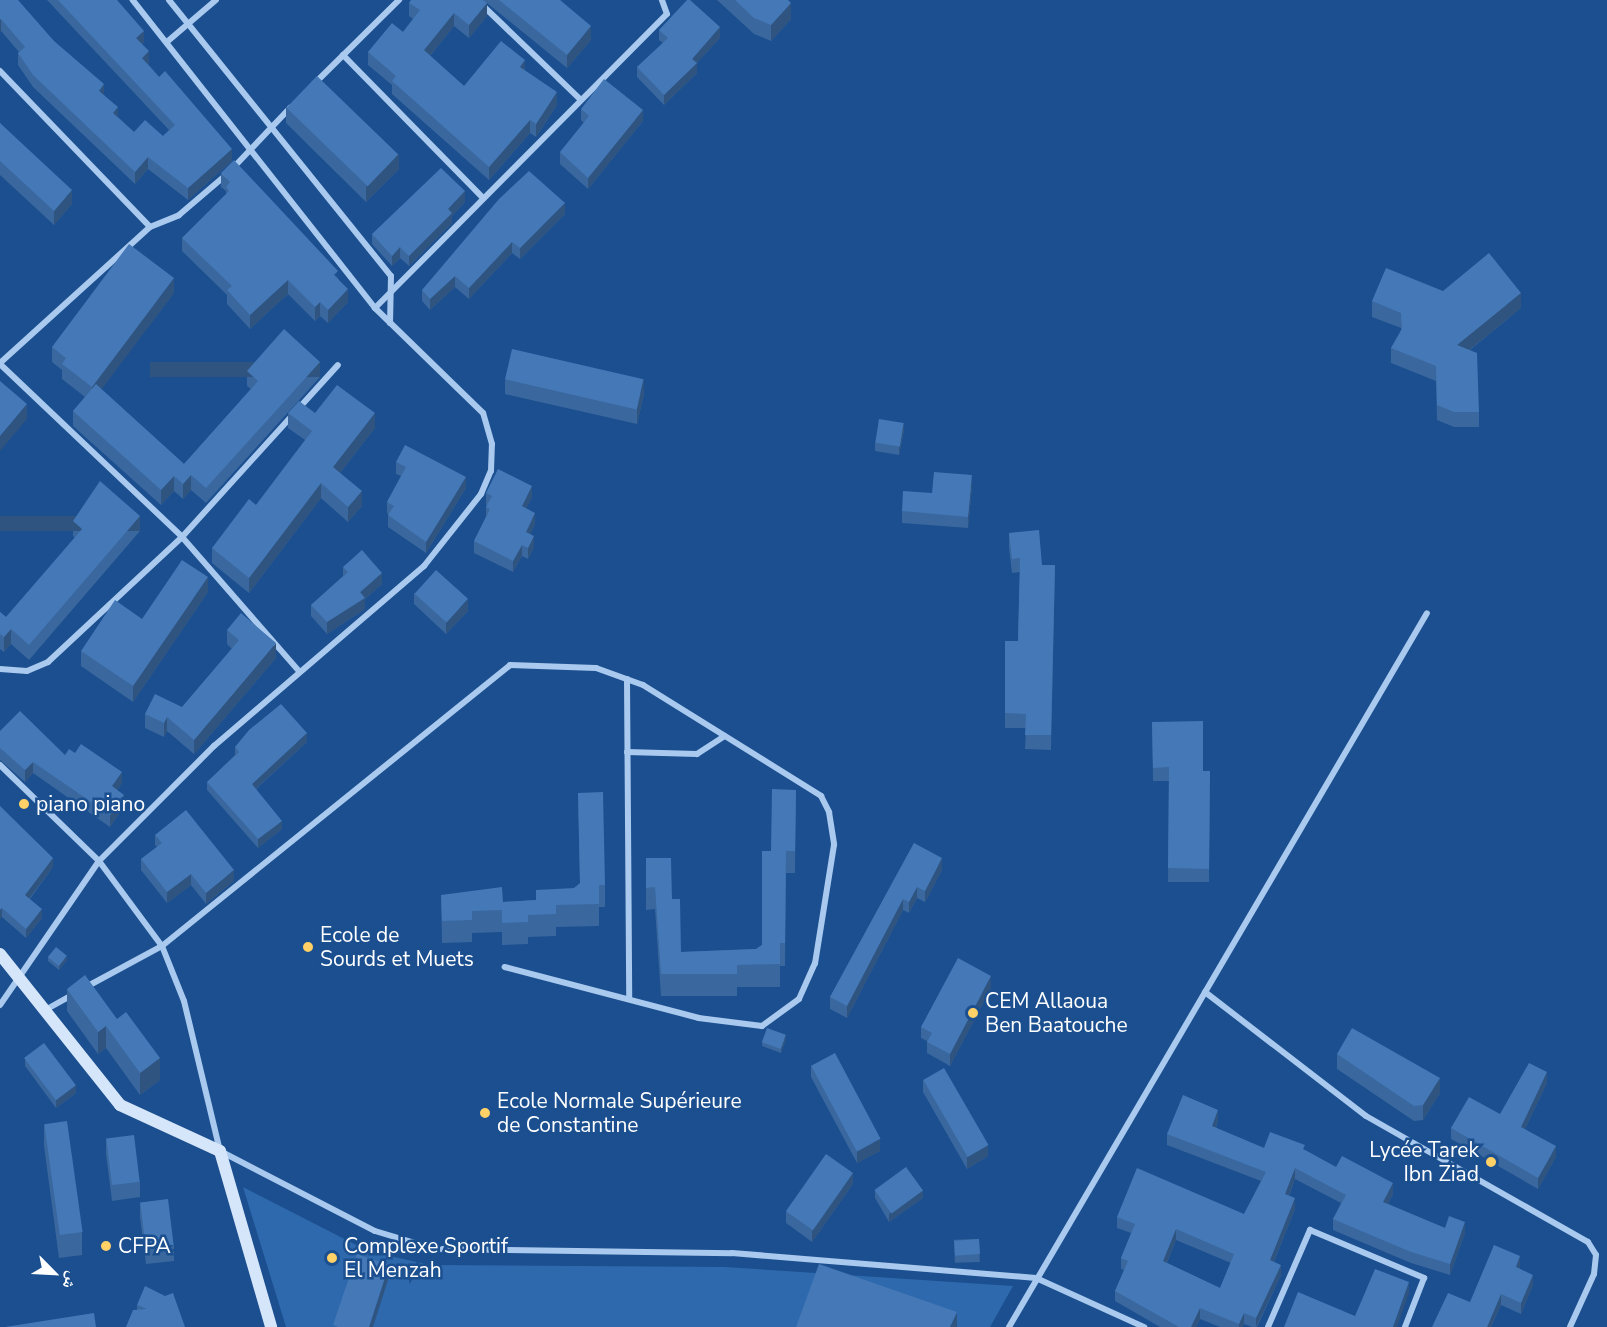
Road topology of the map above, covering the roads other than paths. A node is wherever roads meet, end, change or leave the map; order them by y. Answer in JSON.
{"nodes":[{"id":1,"x":134,"y":0,"type":"edge"},
{"id":2,"x":169,"y":0,"type":"edge"},
{"id":3,"x":216,"y":0,"type":"edge"},
{"id":4,"x":399,"y":0,"type":"edge"},
{"id":5,"x":477,"y":0,"type":"edge"},
{"id":6,"x":662,"y":0,"type":"edge"},
{"id":7,"x":188,"y":23,"type":"junction"},
{"id":8,"x":168,"y":41,"type":"junction"},
{"id":9,"x":343,"y":55,"type":"junction"},
{"id":10,"x":0,"y":71,"type":"edge"},
{"id":11,"x":310,"y":87,"type":"edge"},
{"id":12,"x":580,"y":99,"type":"junction"},
{"id":13,"x":294,"y":104,"type":"edge"},
{"id":14,"x":270,"y":128,"type":"junction"},
{"id":15,"x":251,"y":149,"type":"junction"},
{"id":16,"x":482,"y":197,"type":"junction"},
{"id":17,"x":150,"y":227,"type":"junction"},
{"id":18,"x":392,"y":289,"type":"junction"},
{"id":19,"x":375,"y":308,"type":"junction"},
{"id":20,"x":390,"y":323,"type":"junction"},
{"id":21,"x":0,"y":364,"type":"edge"},
{"id":22,"x":338,"y":365,"type":"dead end"},
{"id":23,"x":182,"y":537,"type":"junction"},
{"id":24,"x":1427,"y":613,"type":"dead end"},
{"id":25,"x":0,"y":669,"type":"edge"},
{"id":26,"x":298,"y":670,"type":"junction"},
{"id":27,"x":627,"y":679,"type":"junction"},
{"id":28,"x":725,"y":736,"type":"junction"},
{"id":29,"x":627,"y":752,"type":"junction"},
{"id":30,"x":0,"y":765,"type":"edge"},
{"id":31,"x":99,"y":861,"type":"junction"},
{"id":32,"x":162,"y":946,"type":"junction"},
{"id":33,"x":0,"y":954,"type":"edge"},
{"id":34,"x":505,"y":967,"type":"dead end"},
{"id":35,"x":21,"y":975,"type":"junction"},
{"id":36,"x":1204,"y":992,"type":"junction"},
{"id":37,"x":629,"y":997,"type":"junction"},
{"id":38,"x":0,"y":1005,"type":"edge"},
{"id":39,"x":47,"y":1009,"type":"junction"},
{"id":40,"x":220,"y":1151,"type":"junction"},
{"id":41,"x":1036,"y":1278,"type":"junction"},
{"id":42,"x":271,"y":1327,"type":"edge"},
{"id":43,"x":1008,"y":1327,"type":"edge"},
{"id":44,"x":1144,"y":1327,"type":"edge"},
{"id":45,"x":1268,"y":1327,"type":"edge"},
{"id":46,"x":1405,"y":1327,"type":"edge"},
{"id":47,"x":1570,"y":1327,"type":"edge"}],
"edges":[{"from":1,"to":8,"type":"street"},
{"from":2,"to":7,"type":"street"},
{"from":3,"to":7,"type":"street"},
{"from":4,"to":9,"type":"street"},
{"from":5,"to":12,"type":"street"},
{"from":6,"to":12,"type":"street"},
{"from":7,"to":8,"type":"street"},
{"from":7,"to":14,"type":"street"},
{"from":8,"to":15,"type":"street"},
{"from":9,"to":11,"type":"street"},
{"from":9,"to":16,"type":"street"},
{"from":10,"to":17,"type":"street"},
{"from":12,"to":16,"type":"street"},
{"from":13,"to":14,"type":"street"},
{"from":14,"to":15,"type":"street"},
{"from":14,"to":18,"type":"street"},
{"from":15,"to":17,"type":"street"},
{"from":15,"to":19,"type":"street"},
{"from":16,"to":18,"type":"street"},
{"from":17,"to":21,"type":"street"},
{"from":18,"to":19,"type":"street"},
{"from":18,"to":20,"type":"street"},
{"from":19,"to":20,"type":"street"},
{"from":20,"to":26,"type":"street"},
{"from":21,"to":23,"type":"street"},
{"from":22,"to":23,"type":"street"},
{"from":23,"to":25,"type":"street"},
{"from":23,"to":26,"type":"street"},
{"from":24,"to":36,"type":"street"},
{"from":26,"to":31,"type":"street"},
{"from":27,"to":28,"type":"street"},
{"from":27,"to":29,"type":"street"},
{"from":27,"to":32,"type":"street"},
{"from":28,"to":29,"type":"street"},
{"from":28,"to":37,"type":"street"},
{"from":29,"to":37,"type":"street"},
{"from":30,"to":31,"type":"street"},
{"from":31,"to":32,"type":"street"},
{"from":31,"to":35,"type":"street"},
{"from":32,"to":39,"type":"street"},
{"from":32,"to":40,"type":"street"},
{"from":33,"to":35,"type":"main road"},
{"from":34,"to":37,"type":"street"},
{"from":35,"to":38,"type":"street"},
{"from":35,"to":39,"type":"main road"},
{"from":36,"to":41,"type":"street"},
{"from":36,"to":47,"type":"street"},
{"from":39,"to":40,"type":"main road"},
{"from":40,"to":41,"type":"street"},
{"from":40,"to":42,"type":"main road"},
{"from":41,"to":43,"type":"street"},
{"from":41,"to":44,"type":"street"},
{"from":45,"to":46,"type":"street"}]}
